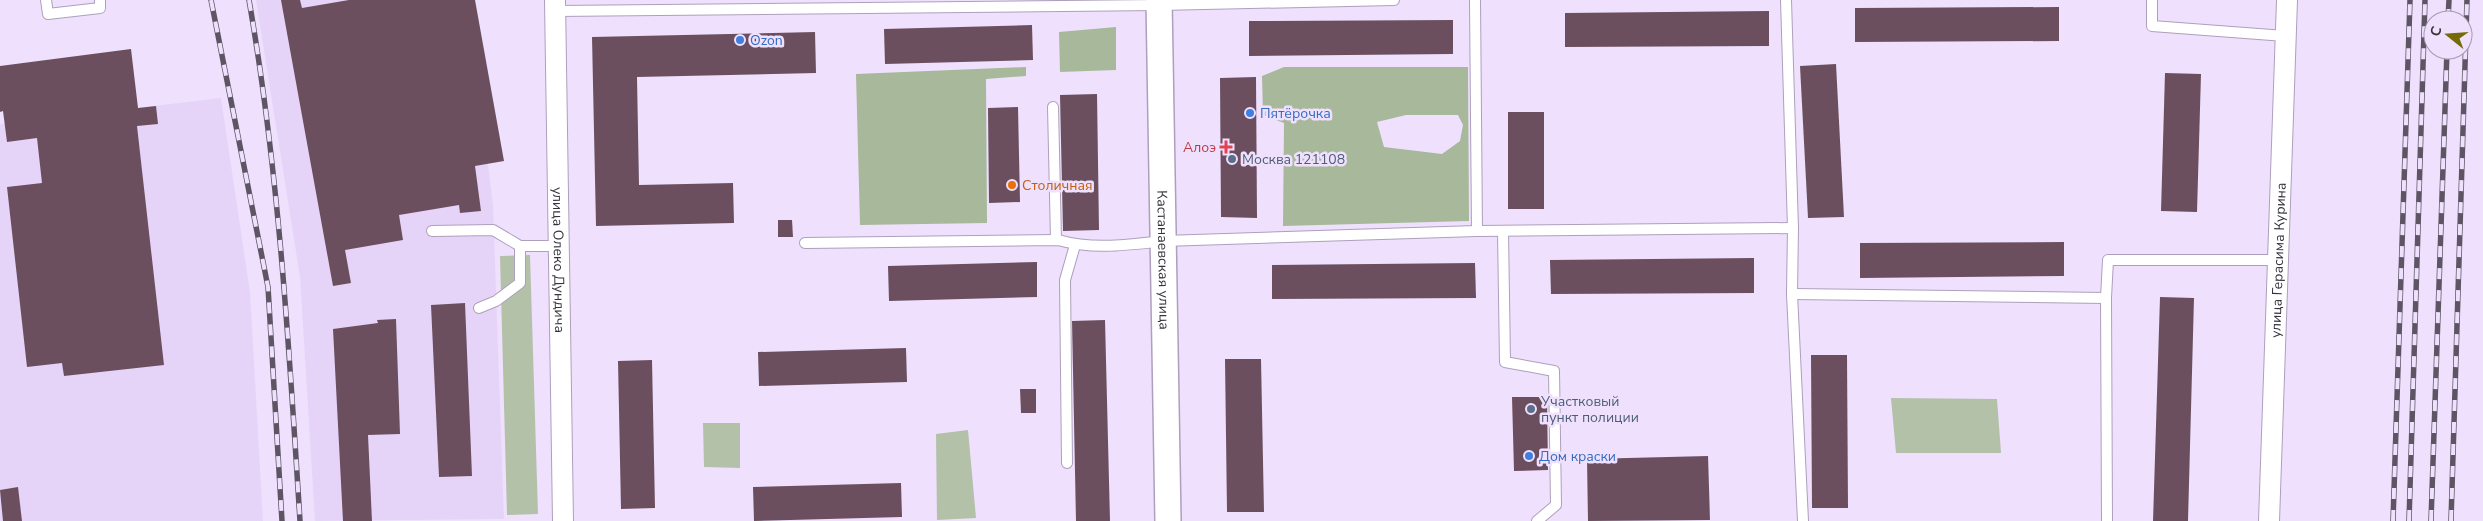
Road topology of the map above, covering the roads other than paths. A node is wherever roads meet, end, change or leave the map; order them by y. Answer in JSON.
{"nodes":[{"id":1,"x":46,"y":0,"type":"edge"},
{"id":2,"x":100,"y":0,"type":"edge"},
{"id":3,"x":1394,"y":0,"type":"edge"},
{"id":4,"x":1475,"y":0,"type":"edge"},
{"id":5,"x":1786,"y":0,"type":"edge"},
{"id":6,"x":2152,"y":0,"type":"edge"},
{"id":7,"x":2287,"y":0,"type":"edge"},
{"id":8,"x":1342,"y":1,"type":"edge"},
{"id":9,"x":1046,"y":3,"type":"edge"},
{"id":10,"x":1159,"y":3,"type":"edge"},
{"id":11,"x":659,"y":5,"type":"edge"},
{"id":12,"x":759,"y":5,"type":"edge"},
{"id":13,"x":555,"y":6,"type":"edge"},
{"id":14,"x":2285,"y":36,"type":"junction"},
{"id":15,"x":1053,"y":107,"type":"dead end"},
{"id":16,"x":1793,"y":228,"type":"junction"},
{"id":17,"x":432,"y":231,"type":"dead end"},
{"id":18,"x":1503,"y":231,"type":"junction"},
{"id":19,"x":1477,"y":232,"type":"junction"},
{"id":20,"x":1056,"y":240,"type":"junction"},
{"id":21,"x":1163,"y":241,"type":"junction"},
{"id":22,"x":805,"y":243,"type":"dead end"},
{"id":23,"x":1075,"y":245,"type":"junction"},
{"id":24,"x":520,"y":246,"type":"junction"},
{"id":25,"x":559,"y":246,"type":"junction"},
{"id":26,"x":2277,"y":260,"type":"junction"},
{"id":27,"x":1792,"y":294,"type":"junction"},
{"id":28,"x":2106,"y":298,"type":"junction"},
{"id":29,"x":478,"y":308,"type":"dead end"},
{"id":30,"x":1067,"y":464,"type":"dead end"},
{"id":31,"x":563,"y":521,"type":"edge"},
{"id":32,"x":1168,"y":521,"type":"edge"},
{"id":33,"x":1537,"y":521,"type":"edge"},
{"id":34,"x":1804,"y":521,"type":"edge"},
{"id":35,"x":2107,"y":521,"type":"edge"},
{"id":36,"x":2269,"y":521,"type":"edge"}],
"edges":[{"from":1,"to":2,"type":"lane"},
{"from":3,"to":8,"type":"lane"},
{"from":4,"to":19,"type":"lane"},
{"from":5,"to":16,"type":"lane"},
{"from":6,"to":14,"type":"lane"},
{"from":7,"to":14,"type":"street","name":"улица Герасима Курина"},
{"from":8,"to":10,"type":"lane"},
{"from":9,"to":10,"type":"lane"},
{"from":9,"to":12,"type":"lane"},
{"from":10,"to":21,"type":"street","name":"Кастанаевская улица"},
{"from":11,"to":12,"type":"lane"},
{"from":11,"to":13,"type":"lane"},
{"from":13,"to":25,"type":"street","name":"улица Олеко Дундича"},
{"from":14,"to":26,"type":"street","name":"улица Герасима Курина"},
{"from":15,"to":20,"type":"lane"},
{"from":16,"to":18,"type":"lane"},
{"from":16,"to":27,"type":"lane"},
{"from":17,"to":24,"type":"lane"},
{"from":18,"to":19,"type":"lane"},
{"from":18,"to":33,"type":"lane"},
{"from":19,"to":21,"type":"lane"},
{"from":20,"to":22,"type":"lane"},
{"from":20,"to":23,"type":"lane"},
{"from":21,"to":23,"type":"lane"},
{"from":21,"to":32,"type":"street","name":"Кастанаевская улица"},
{"from":23,"to":30,"type":"lane"},
{"from":24,"to":25,"type":"lane"},
{"from":24,"to":29,"type":"lane"},
{"from":25,"to":31,"type":"street","name":"улица Олеко Дундича"},
{"from":26,"to":28,"type":"lane"},
{"from":26,"to":36,"type":"street","name":"улица Герасима Курина"},
{"from":27,"to":28,"type":"lane"},
{"from":27,"to":34,"type":"lane"},
{"from":28,"to":35,"type":"lane"}]}
